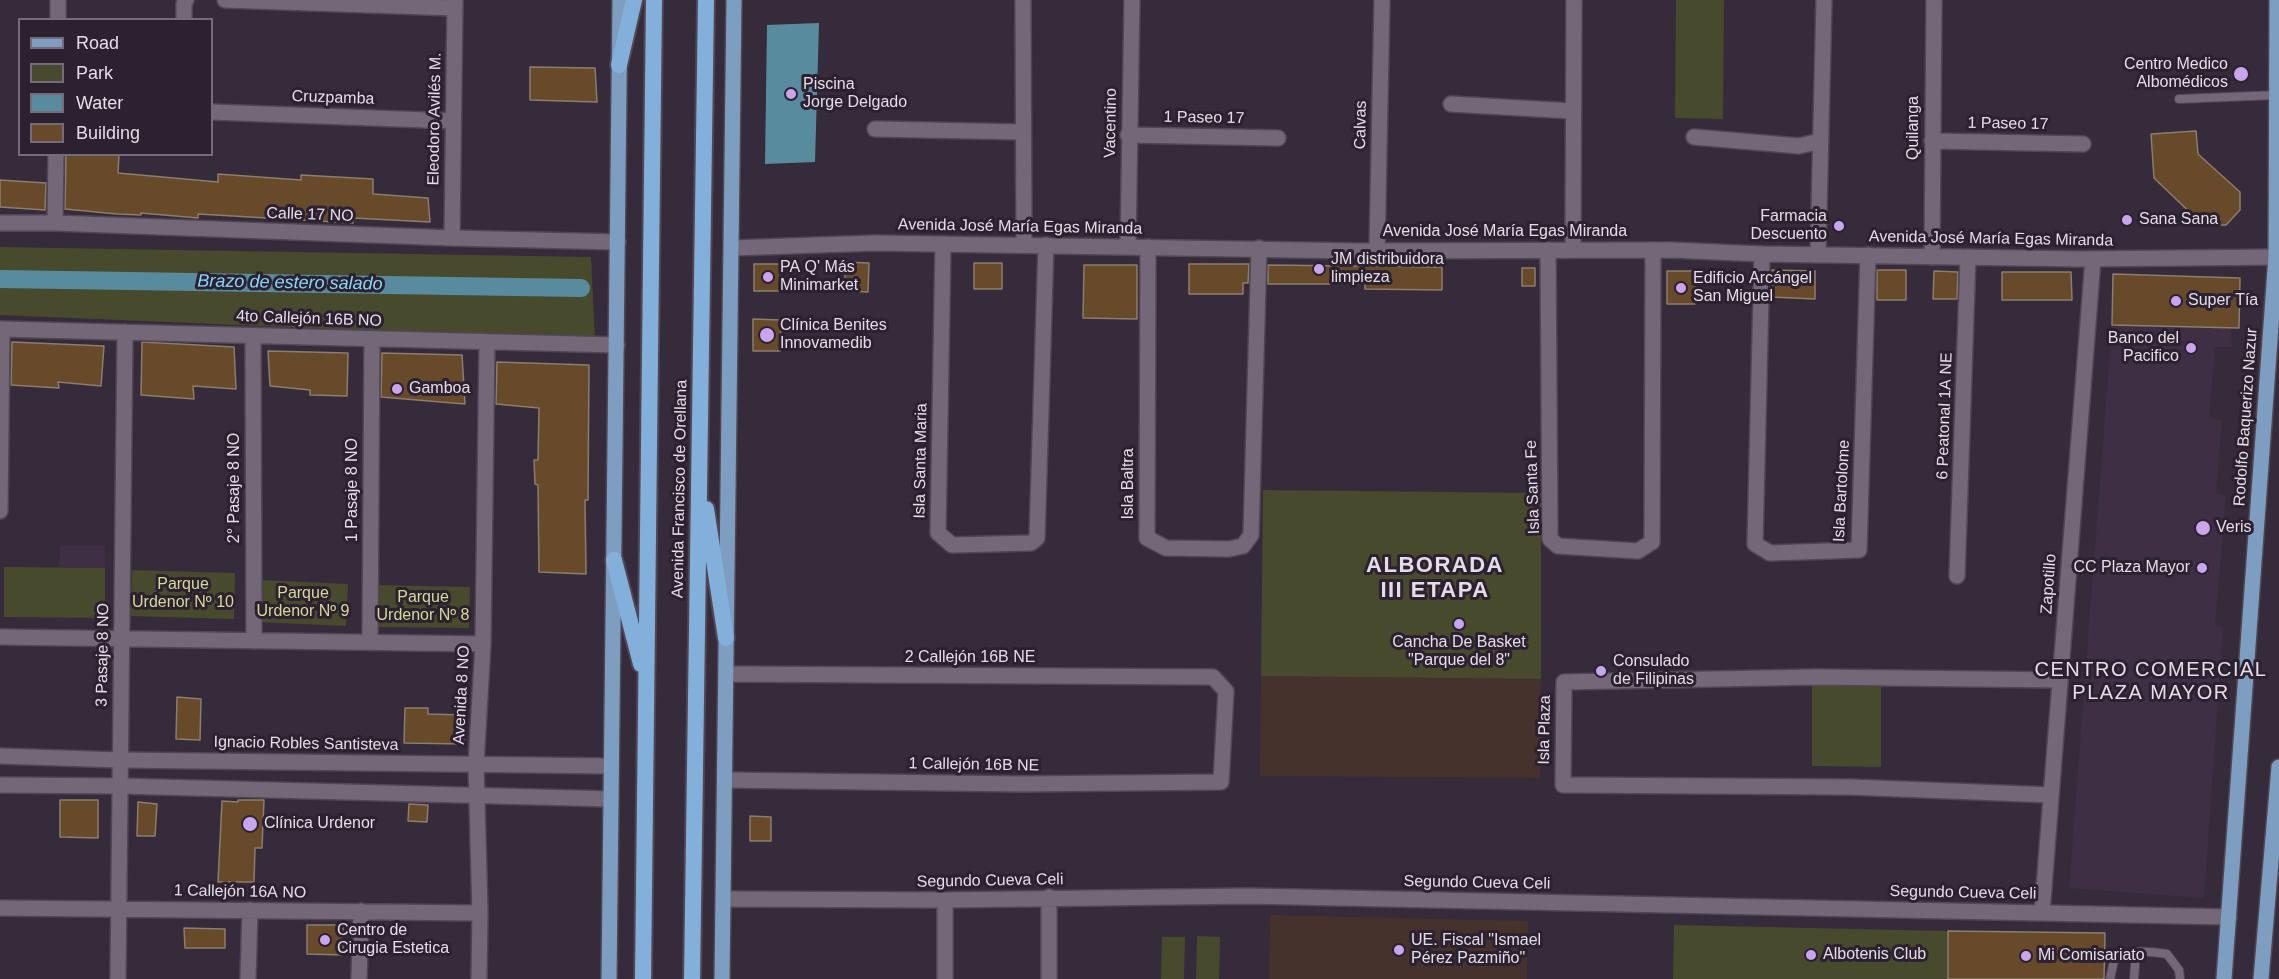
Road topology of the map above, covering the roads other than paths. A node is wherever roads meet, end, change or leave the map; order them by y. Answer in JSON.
{"nodes":[{"id":1,"x":58,"y":0,"type":"edge"},
{"id":2,"x":186,"y":0,"type":"edge"},
{"id":3,"x":225,"y":0,"type":"edge"},
{"id":4,"x":620,"y":0,"type":"edge"},
{"id":5,"x":634,"y":0,"type":"edge"},
{"id":6,"x":654,"y":0,"type":"edge"},
{"id":7,"x":706,"y":0,"type":"edge"},
{"id":8,"x":734,"y":0,"type":"edge"},
{"id":9,"x":1023,"y":0,"type":"edge"},
{"id":10,"x":1132,"y":0,"type":"edge"},
{"id":11,"x":1382,"y":0,"type":"edge"},
{"id":12,"x":1574,"y":0,"type":"edge"},
{"id":13,"x":1824,"y":0,"type":"edge"},
{"id":14,"x":1934,"y":0,"type":"edge"},
{"id":15,"x":2277,"y":0,"type":"edge"},
{"id":16,"x":455,"y":4,"type":"edge"},
{"id":17,"x":58,"y":18,"type":"edge"},
{"id":18,"x":184,"y":18,"type":"edge"},
{"id":19,"x":619,"y":65,"type":"junction"},
{"id":20,"x":2277,"y":95,"type":"junction"},
{"id":21,"x":2179,"y":99,"type":"dead end"},
{"id":22,"x":1451,"y":104,"type":"dead end"},
{"id":23,"x":1572,"y":111,"type":"junction"},
{"id":24,"x":213,"y":112,"type":"edge"},
{"id":25,"x":453,"y":121,"type":"junction"},
{"id":26,"x":875,"y":129,"type":"dead end"},
{"id":27,"x":1022,"y":132,"type":"junction"},
{"id":28,"x":1128,"y":135,"type":"junction"},
{"id":29,"x":1694,"y":137,"type":"dead end"},
{"id":30,"x":1278,"y":138,"type":"dead end"},
{"id":31,"x":1820,"y":141,"type":"junction"},
{"id":32,"x":1932,"y":141,"type":"junction"},
{"id":33,"x":2083,"y":144,"type":"dead end"},
{"id":34,"x":56,"y":156,"type":"edge"},
{"id":35,"x":0,"y":223,"type":"edge"},
{"id":36,"x":55,"y":223,"type":"junction"},
{"id":37,"x":452,"y":238,"type":"junction"},
{"id":38,"x":618,"y":242,"type":"junction"},
{"id":39,"x":943,"y":244,"type":"junction"},
{"id":40,"x":1023,"y":245,"type":"junction"},
{"id":41,"x":1046,"y":245,"type":"junction"},
{"id":42,"x":1128,"y":246,"type":"junction"},
{"id":43,"x":1148,"y":247,"type":"junction"},
{"id":44,"x":732,"y":248,"type":"junction"},
{"id":45,"x":1259,"y":248,"type":"junction"},
{"id":46,"x":1548,"y":250,"type":"junction"},
{"id":47,"x":1573,"y":250,"type":"junction"},
{"id":48,"x":1653,"y":250,"type":"junction"},
{"id":49,"x":1377,"y":251,"type":"junction"},
{"id":50,"x":1762,"y":254,"type":"junction"},
{"id":51,"x":1818,"y":255,"type":"junction"},
{"id":52,"x":1868,"y":255,"type":"junction"},
{"id":53,"x":1932,"y":256,"type":"junction"},
{"id":54,"x":2277,"y":256,"type":"edge"},
{"id":55,"x":1968,"y":257,"type":"junction"},
{"id":56,"x":2092,"y":259,"type":"junction"},
{"id":57,"x":1,"y":329,"type":"edge"},
{"id":58,"x":124,"y":332,"type":"junction"},
{"id":59,"x":253,"y":336,"type":"junction"},
{"id":60,"x":372,"y":339,"type":"junction"},
{"id":61,"x":487,"y":342,"type":"junction"},
{"id":62,"x":617,"y":345,"type":"junction"},
{"id":63,"x":699,"y":458,"type":"junction"},
{"id":64,"x":0,"y":511,"type":"edge"},
{"id":65,"x":614,"y":560,"type":"junction"},
{"id":66,"x":1957,"y":576,"type":"dead end"},
{"id":67,"x":0,"y":637,"type":"edge"},
{"id":68,"x":726,"y":638,"type":"junction"},
{"id":69,"x":121,"y":639,"type":"junction"},
{"id":70,"x":254,"y":641,"type":"junction"},
{"id":71,"x":370,"y":642,"type":"junction"},
{"id":72,"x":483,"y":644,"type":"junction"},
{"id":73,"x":726,"y":675,"type":"junction"},
{"id":74,"x":2060,"y":680,"type":"junction"},
{"id":75,"x":647,"y":687,"type":"junction"},
{"id":76,"x":0,"y":756,"type":"edge"},
{"id":77,"x":120,"y":760,"type":"junction"},
{"id":78,"x":476,"y":764,"type":"junction"},
{"id":79,"x":611,"y":766,"type":"junction"},
{"id":80,"x":2279,"y":767,"type":"edge"},
{"id":81,"x":2279,"y":772,"type":"edge"},
{"id":82,"x":725,"y":780,"type":"junction"},
{"id":83,"x":1221,"y":782,"type":"joint"},
{"id":84,"x":0,"y":785,"type":"edge"},
{"id":85,"x":120,"y":786,"type":"junction"},
{"id":86,"x":2051,"y":795,"type":"junction"},
{"id":87,"x":478,"y":797,"type":"junction"},
{"id":88,"x":611,"y":800,"type":"junction"},
{"id":89,"x":2276,"y":841,"type":"edge"},
{"id":90,"x":2274,"y":888,"type":"edge"},
{"id":91,"x":1049,"y":897,"type":"junction"},
{"id":92,"x":724,"y":899,"type":"junction"},
{"id":93,"x":945,"y":900,"type":"junction"},
{"id":94,"x":0,"y":908,"type":"edge"},
{"id":95,"x":119,"y":909,"type":"junction"},
{"id":96,"x":250,"y":910,"type":"junction"},
{"id":97,"x":361,"y":911,"type":"junction"},
{"id":98,"x":480,"y":913,"type":"junction"},
{"id":99,"x":2042,"y":913,"type":"junction"},
{"id":100,"x":2229,"y":917,"type":"junction"},
{"id":101,"x":2136,"y":952,"type":"junction"},
{"id":102,"x":118,"y":979,"type":"edge"},
{"id":103,"x":248,"y":979,"type":"edge"},
{"id":104,"x":359,"y":979,"type":"edge"},
{"id":105,"x":479,"y":979,"type":"edge"},
{"id":106,"x":609,"y":979,"type":"edge"},
{"id":107,"x":643,"y":979,"type":"edge"},
{"id":108,"x":692,"y":979,"type":"edge"},
{"id":109,"x":722,"y":979,"type":"edge"},
{"id":110,"x":945,"y":979,"type":"edge"},
{"id":111,"x":1049,"y":979,"type":"edge"},
{"id":112,"x":2110,"y":979,"type":"edge"},
{"id":113,"x":2134,"y":979,"type":"edge"},
{"id":114,"x":2180,"y":979,"type":"edge"},
{"id":115,"x":2224,"y":979,"type":"edge"},
{"id":116,"x":2261,"y":979,"type":"edge"}],
"edges":[{"from":1,"to":17,"type":"street"},
{"from":2,"to":18,"type":"street"},
{"from":3,"to":16,"type":"street"},
{"from":4,"to":19,"type":"main road"},
{"from":5,"to":19,"type":"highway"},
{"from":6,"to":75,"type":"highway","name":"Avenida Francisco de Orellana"},
{"from":7,"to":63,"type":"highway","name":"Avenida Francisco de Orellana"},
{"from":8,"to":44,"type":"main road"},
{"from":9,"to":27,"type":"street"},
{"from":10,"to":28,"type":"street","name":"Vacentino"},
{"from":11,"to":49,"type":"street","name":"Calvas"},
{"from":12,"to":23,"type":"street"},
{"from":13,"to":31,"type":"street"},
{"from":14,"to":32,"type":"street","name":"Quilanga"},
{"from":15,"to":20,"type":"main road","name":"Rodolfo Baquerizo Nazur"},
{"from":16,"to":25,"type":"street","name":"Eleodoro Avilés M."},
{"from":19,"to":38,"type":"main road"},
{"from":20,"to":21,"type":"lane"},
{"from":20,"to":54,"type":"main road","name":"Rodolfo Baquerizo Nazur"},
{"from":22,"to":23,"type":"street"},
{"from":23,"to":47,"type":"street"},
{"from":24,"to":25,"type":"street","name":"Cruzpamba"},
{"from":25,"to":37,"type":"street","name":"Eleodoro Avilés M."},
{"from":26,"to":27,"type":"street"},
{"from":27,"to":40,"type":"street"},
{"from":28,"to":30,"type":"street","name":"1 Paseo 17"},
{"from":28,"to":42,"type":"street","name":"Vacentino"},
{"from":29,"to":31,"type":"street"},
{"from":31,"to":51,"type":"street"},
{"from":32,"to":33,"type":"street","name":"1 Paseo 17"},
{"from":32,"to":53,"type":"street","name":"Quilanga"},
{"from":34,"to":36,"type":"street"},
{"from":35,"to":36,"type":"street","name":"Calle 17 NO"},
{"from":36,"to":37,"type":"street","name":"Calle 17 NO"},
{"from":37,"to":38,"type":"street","name":"Calle 17 NO"},
{"from":38,"to":62,"type":"main road"},
{"from":39,"to":40,"type":"street","name":"Avenida José María Egas Miranda"},
{"from":39,"to":41,"type":"street","name":"Isla Santa Maria"},
{"from":39,"to":44,"type":"street","name":"Avenida José María Egas Miranda"},
{"from":40,"to":41,"type":"street","name":"Avenida José María Egas Miranda"},
{"from":41,"to":42,"type":"street","name":"Avenida José María Egas Miranda"},
{"from":42,"to":43,"type":"street","name":"Avenida José María Egas Miranda"},
{"from":43,"to":45,"type":"street","name":"Avenida José María Egas Miranda"},
{"from":43,"to":45,"type":"street","name":"Isla Baltra"},
{"from":44,"to":68,"type":"main road"},
{"from":45,"to":49,"type":"street","name":"Avenida José María Egas Miranda"},
{"from":46,"to":47,"type":"street","name":"Avenida José María Egas Miranda"},
{"from":46,"to":48,"type":"street","name":"Isla Santa Fe"},
{"from":46,"to":49,"type":"street","name":"Avenida José María Egas Miranda"},
{"from":47,"to":48,"type":"street","name":"Avenida José María Egas Miranda"},
{"from":48,"to":50,"type":"street","name":"Avenida José María Egas Miranda"},
{"from":50,"to":51,"type":"street","name":"Avenida José María Egas Miranda"},
{"from":50,"to":52,"type":"street","name":"Isla Bartolome"},
{"from":51,"to":52,"type":"street","name":"Avenida José María Egas Miranda"},
{"from":52,"to":53,"type":"street","name":"Avenida José María Egas Miranda"},
{"from":53,"to":55,"type":"street","name":"Avenida José María Egas Miranda"},
{"from":54,"to":56,"type":"street","name":"Avenida José María Egas Miranda"},
{"from":54,"to":100,"type":"main road","name":"Rodolfo Baquerizo Nazur"},
{"from":55,"to":56,"type":"street","name":"Avenida José María Egas Miranda"},
{"from":55,"to":66,"type":"street","name":"6 Peatonal 1A NE"},
{"from":56,"to":74,"type":"street","name":"Zapotillo"},
{"from":57,"to":58,"type":"street","name":"4to Callejón 16B NO"},
{"from":57,"to":64,"type":"street"},
{"from":58,"to":59,"type":"street","name":"4to Callejón 16B NO"},
{"from":58,"to":69,"type":"street","name":"3 Pasaje 8 NO"},
{"from":59,"to":60,"type":"street","name":"4to Callejón 16B NO"},
{"from":59,"to":70,"type":"street","name":"2° Pasaje 8 NO"},
{"from":60,"to":61,"type":"street","name":"4to Callejón 16B NO"},
{"from":60,"to":71,"type":"street","name":"1 Pasaje 8 NO"},
{"from":61,"to":62,"type":"street","name":"4to Callejón 16B NO"},
{"from":61,"to":72,"type":"street","name":"Avenida 8 NO"},
{"from":62,"to":65,"type":"main road"},
{"from":63,"to":68,"type":"highway"},
{"from":63,"to":108,"type":"highway","name":"Avenida Francisco de Orellana"},
{"from":65,"to":75,"type":"highway"},
{"from":65,"to":79,"type":"main road"},
{"from":67,"to":69,"type":"street"},
{"from":68,"to":73,"type":"main road"},
{"from":69,"to":70,"type":"street"},
{"from":69,"to":77,"type":"street","name":"3 Pasaje 8 NO"},
{"from":70,"to":71,"type":"street"},
{"from":71,"to":72,"type":"street"},
{"from":72,"to":78,"type":"street","name":"Avenida 8 NO"},
{"from":73,"to":82,"type":"main road"},
{"from":73,"to":83,"type":"street","name":"2 Callejón 16B NE"},
{"from":74,"to":86,"type":"street","name":"Zapotillo"},
{"from":74,"to":86,"type":"street","name":"Isla Plaza"},
{"from":75,"to":107,"type":"highway","name":"Avenida Francisco de Orellana"},
{"from":76,"to":77,"type":"street","name":"Ignacio Robles Santisteva"},
{"from":77,"to":78,"type":"street","name":"Ignacio Robles Santisteva"},
{"from":77,"to":85,"type":"street","name":"3 Pasaje 8 NO"},
{"from":78,"to":79,"type":"street","name":"Ignacio Robles Santisteva"},
{"from":78,"to":87,"type":"street","name":"Avenida 8 NO"},
{"from":79,"to":88,"type":"main road"},
{"from":80,"to":81,"type":"main road"},
{"from":81,"to":89,"type":"main road"},
{"from":82,"to":83,"type":"street","name":"1 Callejón 16B NE"},
{"from":82,"to":92,"type":"main road"},
{"from":84,"to":85,"type":"street"},
{"from":85,"to":87,"type":"street"},
{"from":85,"to":95,"type":"street","name":"3 Pasaje 8 NO"},
{"from":86,"to":99,"type":"street","name":"Zapotillo"},
{"from":87,"to":88,"type":"street"},
{"from":87,"to":98,"type":"street","name":"Avenida 8 NO"},
{"from":88,"to":106,"type":"main road"},
{"from":89,"to":90,"type":"main road"},
{"from":90,"to":116,"type":"main road"},
{"from":91,"to":93,"type":"street","name":"Segundo Cueva Celi"},
{"from":91,"to":99,"type":"street","name":"Segundo Cueva Celi"},
{"from":91,"to":111,"type":"street"},
{"from":92,"to":93,"type":"street","name":"Segundo Cueva Celi"},
{"from":92,"to":109,"type":"main road"},
{"from":93,"to":110,"type":"street"},
{"from":94,"to":95,"type":"street","name":"1 Callejón 16A NO"},
{"from":95,"to":96,"type":"street","name":"1 Callejón 16A NO"},
{"from":95,"to":102,"type":"street","name":"3 Pasaje 8 NO"},
{"from":96,"to":97,"type":"street","name":"1 Callejón 16A NO"},
{"from":96,"to":103,"type":"street"},
{"from":97,"to":98,"type":"street","name":"1 Callejón 16A NO"},
{"from":97,"to":104,"type":"street"},
{"from":98,"to":105,"type":"street","name":"Avenida 8 NO"},
{"from":99,"to":100,"type":"street","name":"Segundo Cueva Celi"},
{"from":100,"to":115,"type":"main road","name":"Rodolfo Baquerizo Nazur"},
{"from":101,"to":112,"type":"lane"},
{"from":101,"to":113,"type":"lane"},
{"from":101,"to":114,"type":"lane"}]}
